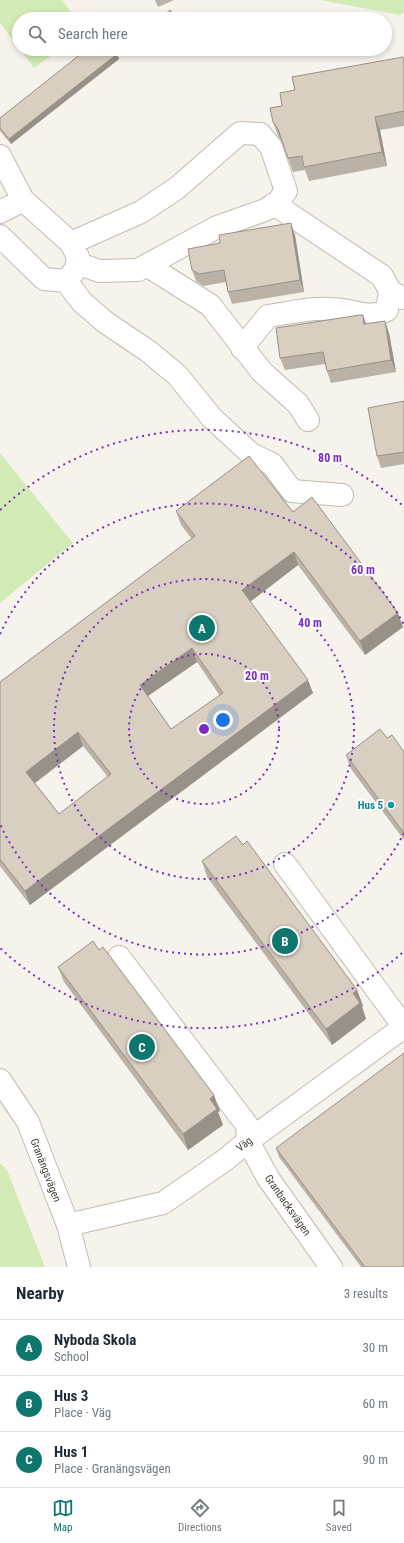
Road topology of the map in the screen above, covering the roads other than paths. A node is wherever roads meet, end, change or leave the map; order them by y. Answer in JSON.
{"nodes":[{"id":1,"x":0,"y":156,"type":"edge"},
{"id":2,"x":23,"y":200,"type":"junction"},
{"id":3,"x":274,"y":204,"type":"junction"},
{"id":4,"x":0,"y":212,"type":"edge"},
{"id":5,"x":0,"y":236,"type":"edge"},
{"id":6,"x":71,"y":243,"type":"junction"},
{"id":7,"x":148,"y":266,"type":"junction"},
{"id":8,"x":71,"y":272,"type":"junction"},
{"id":9,"x":397,"y":295,"type":"edge"},
{"id":10,"x":242,"y":348,"type":"junction"},
{"id":11,"x":308,"y":420,"type":"dead end"},
{"id":12,"x":342,"y":495,"type":"dead end"},
{"id":13,"x":285,"y":864,"type":"dead end"},
{"id":14,"x":119,"y":957,"type":"dead end"},
{"id":15,"x":404,"y":1027,"type":"edge"},
{"id":16,"x":0,"y":1080,"type":"edge"},
{"id":17,"x":248,"y":1141,"type":"junction"},
{"id":18,"x":68,"y":1225,"type":"junction"},
{"id":19,"x":78,"y":1267,"type":"edge"},
{"id":20,"x":331,"y":1267,"type":"edge"}],
"edges":[{"from":1,"to":2,"type":"street"},
{"from":2,"to":4,"type":"street"},
{"from":2,"to":6,"type":"street"},
{"from":3,"to":6,"type":"street"},
{"from":3,"to":7,"type":"street"},
{"from":3,"to":9,"type":"street"},
{"from":5,"to":8,"type":"street"},
{"from":6,"to":8,"type":"street"},
{"from":7,"to":8,"type":"street"},
{"from":7,"to":10,"type":"street"},
{"from":8,"to":12,"type":"street"},
{"from":9,"to":10,"type":"street"},
{"from":10,"to":11,"type":"street"},
{"from":13,"to":15,"type":"street"},
{"from":14,"to":17,"type":"street","name":"Granbacksvägen"},
{"from":15,"to":17,"type":"street","name":"Väg"},
{"from":16,"to":18,"type":"street","name":"Granängsvägen"},
{"from":17,"to":18,"type":"street","name":"Väg"},
{"from":17,"to":20,"type":"street","name":"Granbacksvägen"},
{"from":18,"to":19,"type":"street","name":"Granängsvägen"}]}
